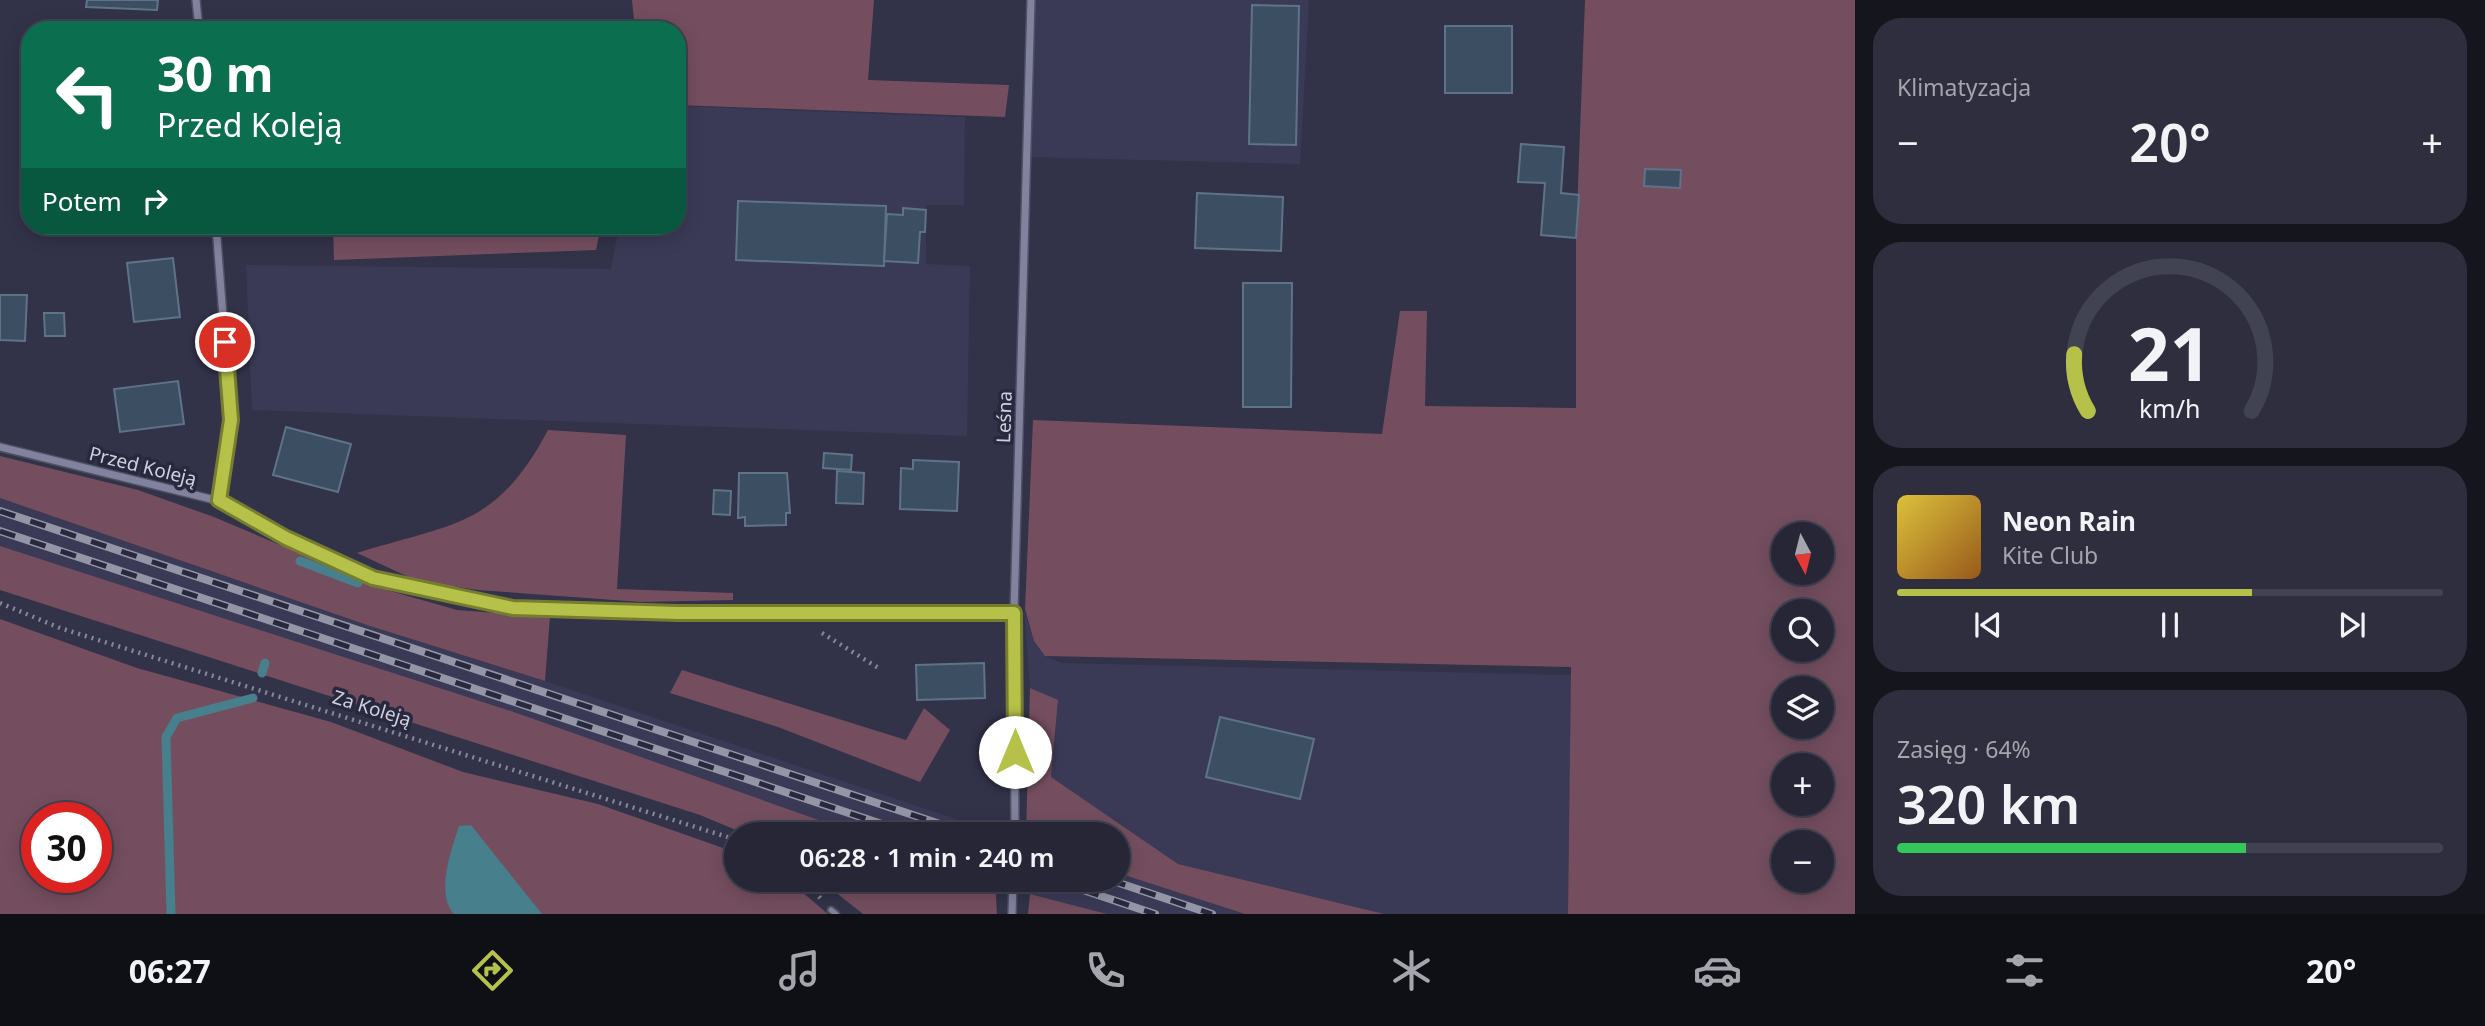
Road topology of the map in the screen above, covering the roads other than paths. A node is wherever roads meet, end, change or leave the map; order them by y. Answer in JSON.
{"nodes":[{"id":1,"x":197,"y":0,"type":"edge"},
{"id":2,"x":1031,"y":0,"type":"edge"},
{"id":3,"x":198,"y":21,"type":"edge"},
{"id":4,"x":217,"y":235,"type":"edge"},
{"id":5,"x":0,"y":447,"type":"edge"},
{"id":6,"x":219,"y":500,"type":"junction"},
{"id":7,"x":1014,"y":613,"type":"junction"},
{"id":8,"x":1015,"y":822,"type":"edge"},
{"id":9,"x":1013,"y":892,"type":"edge"},
{"id":10,"x":1012,"y":914,"type":"edge"}],
"edges":[{"from":1,"to":3,"type":"street"},
{"from":2,"to":7,"type":"street","name":"Leśna"},
{"from":4,"to":6,"type":"street"},
{"from":5,"to":6,"type":"street","name":"Przed Koleją"},
{"from":6,"to":7,"type":"street","name":"Przed Koleją"},
{"from":7,"to":8,"type":"street","name":"Leśna"},
{"from":9,"to":10,"type":"street"}]}
